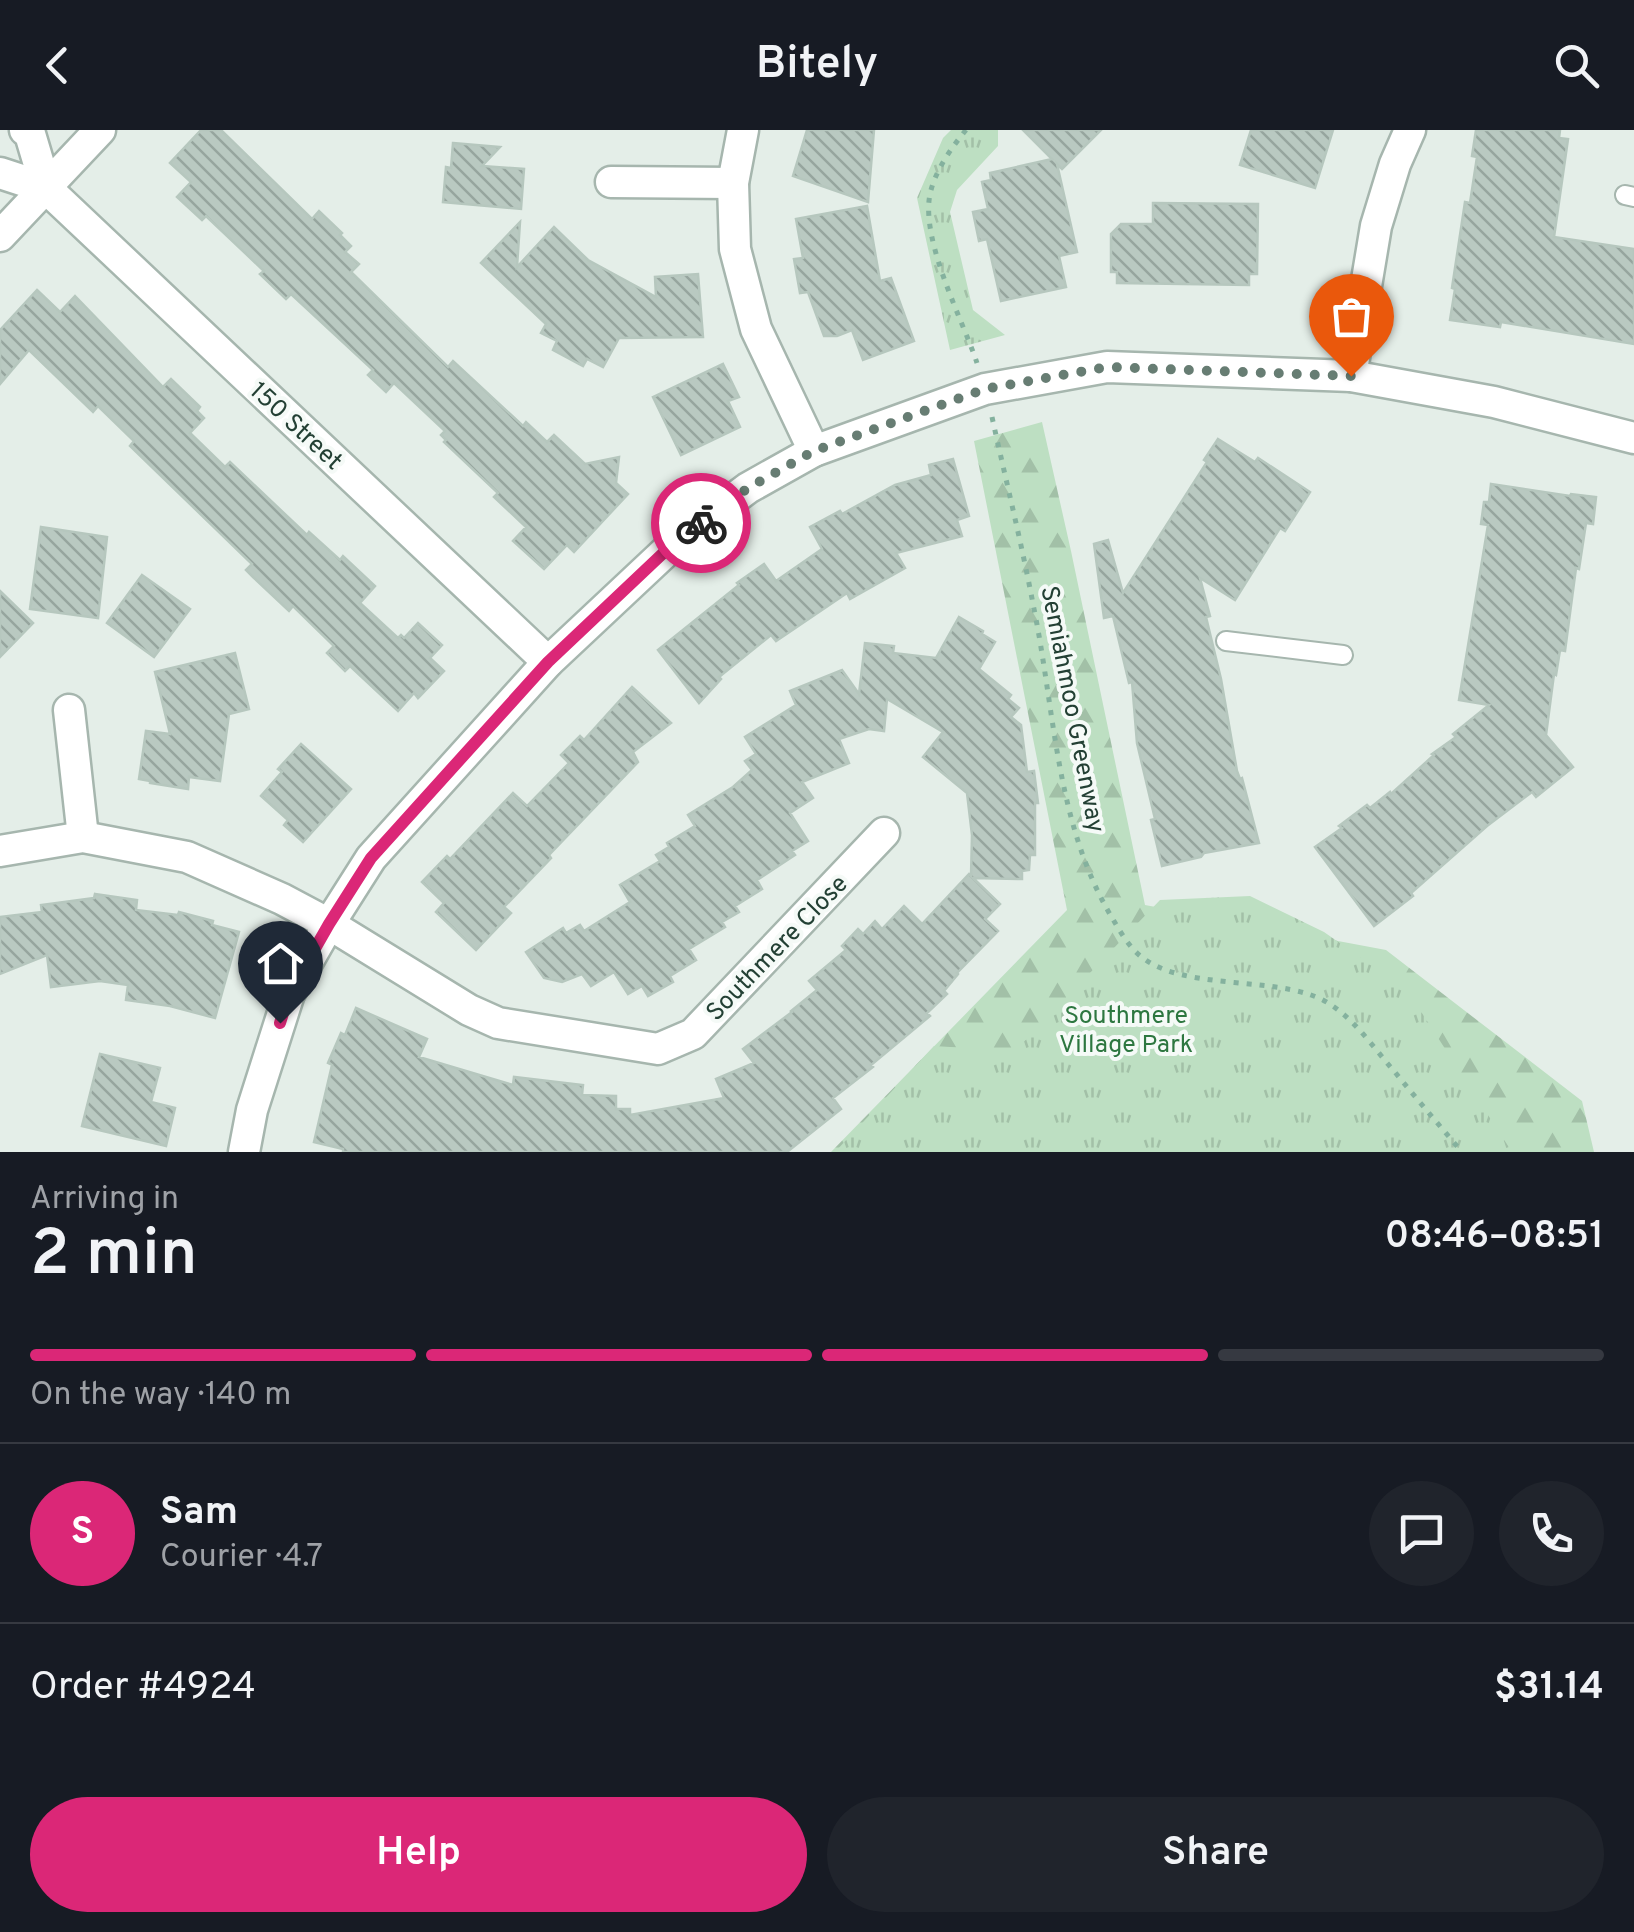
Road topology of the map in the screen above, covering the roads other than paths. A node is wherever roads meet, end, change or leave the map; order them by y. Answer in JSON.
{"nodes":[{"id":1,"x":26,"y":130,"type":"edge"},
{"id":2,"x":100,"y":130,"type":"edge"},
{"id":3,"x":743,"y":130,"type":"edge"},
{"id":4,"x":1410,"y":130,"type":"edge"},
{"id":5,"x":0,"y":173,"type":"edge"},
{"id":6,"x":612,"y":182,"type":"dead end"},
{"id":7,"x":733,"y":183,"type":"junction"},
{"id":8,"x":46,"y":188,"type":"junction"},
{"id":9,"x":0,"y":236,"type":"edge"},
{"id":10,"x":1351,"y":376,"type":"junction"},
{"id":11,"x":1634,"y":438,"type":"edge"},
{"id":12,"x":814,"y":451,"type":"junction"},
{"id":13,"x":1226,"y":640,"type":"dead end"},
{"id":14,"x":1343,"y":656,"type":"dead end"},
{"id":15,"x":548,"y":662,"type":"junction"},
{"id":16,"x":70,"y":710,"type":"dead end"},
{"id":17,"x":884,"y":833,"type":"dead end"},
{"id":18,"x":83,"y":837,"type":"junction"},
{"id":19,"x":0,"y":852,"type":"edge"},
{"id":20,"x":329,"y":924,"type":"junction"},
{"id":21,"x":244,"y":1152,"type":"edge"}],
"edges":[{"from":1,"to":8,"type":"street"},
{"from":2,"to":8,"type":"street"},
{"from":3,"to":7,"type":"street"},
{"from":4,"to":10,"type":"street"},
{"from":5,"to":8,"type":"street","name":"150 Street"},
{"from":6,"to":7,"type":"street"},
{"from":7,"to":12,"type":"street"},
{"from":8,"to":9,"type":"street"},
{"from":8,"to":15,"type":"street","name":"150 Street"},
{"from":10,"to":11,"type":"street"},
{"from":10,"to":12,"type":"street"},
{"from":12,"to":15,"type":"street"},
{"from":13,"to":14,"type":"lane"},
{"from":15,"to":20,"type":"street"},
{"from":16,"to":18,"type":"street"},
{"from":17,"to":20,"type":"street","name":"Southmere Close"},
{"from":18,"to":19,"type":"street"},
{"from":18,"to":20,"type":"street","name":"Southmere Close"},
{"from":20,"to":21,"type":"street"}]}
